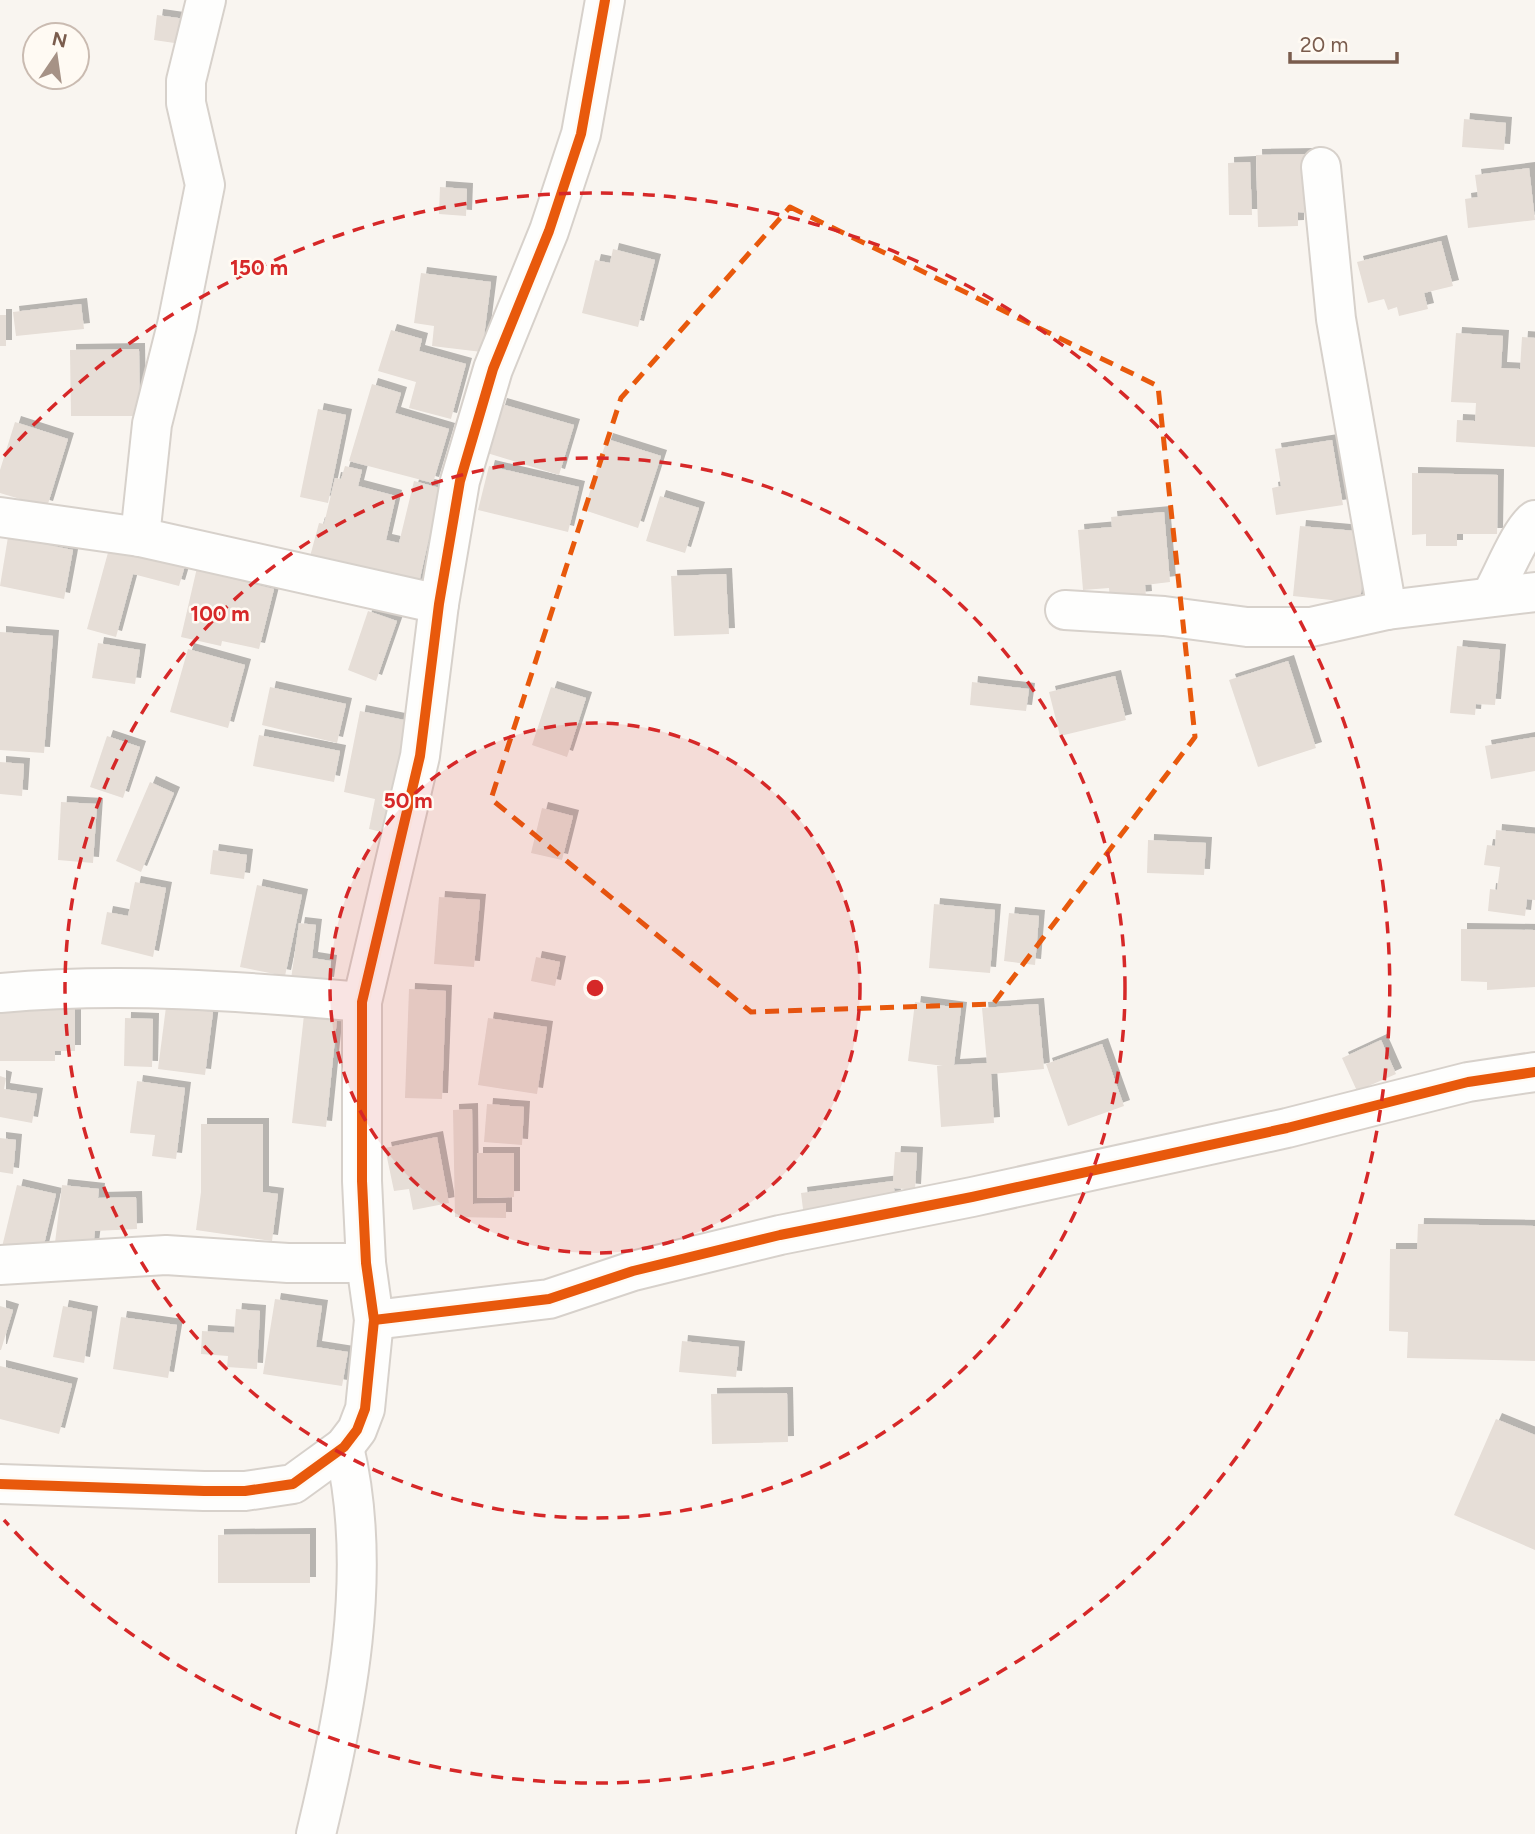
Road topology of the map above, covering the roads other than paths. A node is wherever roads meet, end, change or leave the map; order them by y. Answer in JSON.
{"nodes":[{"id":1,"x":206,"y":0,"type":"edge"},
{"id":2,"x":605,"y":0,"type":"edge"},
{"id":3,"x":1321,"y":167,"type":"dead end"},
{"id":4,"x":0,"y":517,"type":"edge"},
{"id":5,"x":1535,"y":520,"type":"edge"},
{"id":6,"x":140,"y":537,"type":"junction"},
{"id":7,"x":1535,"y":592,"type":"edge"},
{"id":8,"x":1491,"y":596,"type":"junction"},
{"id":9,"x":439,"y":604,"type":"junction"},
{"id":10,"x":1065,"y":610,"type":"dead end"},
{"id":11,"x":1387,"y":610,"type":"junction"},
{"id":12,"x":0,"y":993,"type":"edge"},
{"id":13,"x":362,"y":1002,"type":"junction"},
{"id":14,"x":1535,"y":1072,"type":"edge"},
{"id":15,"x":366,"y":1263,"type":"junction"},
{"id":16,"x":0,"y":1265,"type":"edge"},
{"id":17,"x":374,"y":1320,"type":"junction"},
{"id":18,"x":344,"y":1447,"type":"junction"},
{"id":19,"x":0,"y":1484,"type":"edge"},
{"id":20,"x":316,"y":1834,"type":"edge"}],
"edges":[{"from":1,"to":6,"type":"street"},
{"from":2,"to":9,"type":"street"},
{"from":3,"to":11,"type":"street"},
{"from":4,"to":6,"type":"street"},
{"from":5,"to":8,"type":"street"},
{"from":6,"to":9,"type":"street"},
{"from":7,"to":8,"type":"street"},
{"from":8,"to":11,"type":"street"},
{"from":9,"to":13,"type":"street"},
{"from":10,"to":11,"type":"street"},
{"from":12,"to":13,"type":"street"},
{"from":13,"to":15,"type":"street"},
{"from":14,"to":17,"type":"street"},
{"from":15,"to":16,"type":"street"},
{"from":15,"to":17,"type":"street"},
{"from":17,"to":18,"type":"street"},
{"from":18,"to":19,"type":"street"},
{"from":18,"to":20,"type":"street"}]}
